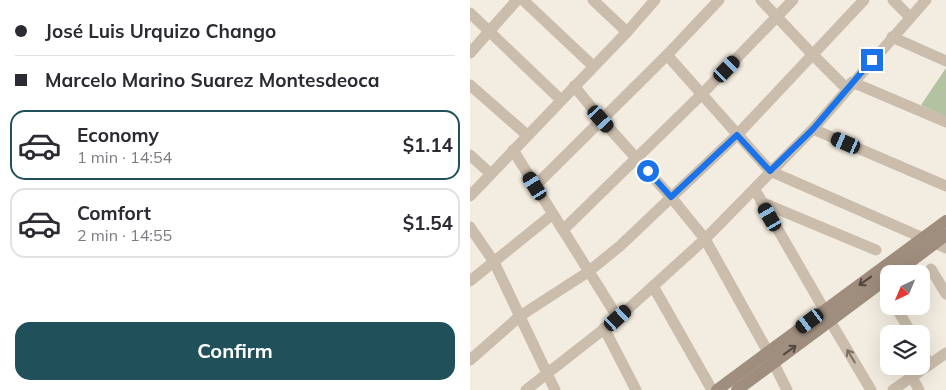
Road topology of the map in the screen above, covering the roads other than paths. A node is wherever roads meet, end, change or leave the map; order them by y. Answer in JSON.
{"nodes":[{"id":1,"x":517,"y":0,"type":"edge"},
{"id":2,"x":523,"y":0,"type":"edge"},
{"id":3,"x":593,"y":0,"type":"edge"},
{"id":4,"x":655,"y":0,"type":"edge"},
{"id":5,"x":719,"y":0,"type":"edge"},
{"id":6,"x":761,"y":0,"type":"edge"},
{"id":7,"x":793,"y":0,"type":"edge"},
{"id":8,"x":864,"y":0,"type":"edge"},
{"id":9,"x":893,"y":0,"type":"edge"},
{"id":10,"x":926,"y":0,"type":"edge"},
{"id":11,"x":470,"y":13,"type":"edge"},
{"id":12,"x":910,"y":17,"type":"junction"},
{"id":13,"x":776,"y":18,"type":"junction"},
{"id":14,"x":488,"y":32,"type":"junction"},
{"id":15,"x":626,"y":32,"type":"junction"},
{"id":16,"x":892,"y":38,"type":"junction"},
{"id":17,"x":470,"y":53,"type":"edge"},
{"id":18,"x":812,"y":54,"type":"junction"},
{"id":19,"x":667,"y":55,"type":"junction"},
{"id":20,"x":946,"y":61,"type":"edge"},
{"id":21,"x":593,"y":66,"type":"junction"},
{"id":22,"x":470,"y":85,"type":"edge"},
{"id":23,"x":574,"y":86,"type":"junction"},
{"id":24,"x":850,"y":86,"type":"junction"},
{"id":25,"x":702,"y":94,"type":"junction"},
{"id":26,"x":560,"y":100,"type":"junction"},
{"id":27,"x":601,"y":119,"type":"junction"},
{"id":28,"x":946,"y":122,"type":"edge"},
{"id":29,"x":813,"y":129,"type":"junction"},
{"id":30,"x":527,"y":135,"type":"junction"},
{"id":31,"x":737,"y":135,"type":"junction"},
{"id":32,"x":513,"y":150,"type":"junction"},
{"id":33,"x":470,"y":155,"type":"edge"},
{"id":34,"x":637,"y":158,"type":"junction"},
{"id":35,"x":770,"y":171,"type":"junction"},
{"id":36,"x":491,"y":174,"type":"junction"},
{"id":37,"x":535,"y":186,"type":"junction"},
{"id":38,"x":946,"y":186,"type":"edge"},
{"id":39,"x":755,"y":190,"type":"junction"},
{"id":40,"x":470,"y":196,"type":"edge"},
{"id":41,"x":671,"y":197,"type":"junction"},
{"id":42,"x":761,"y":202,"type":"junction"},
{"id":43,"x":552,"y":214,"type":"junction"},
{"id":44,"x":946,"y":221,"type":"edge"},
{"id":45,"x":470,"y":227,"type":"edge"},
{"id":46,"x":563,"y":230,"type":"junction"},
{"id":47,"x":946,"y":235,"type":"edge"},
{"id":48,"x":705,"y":239,"type":"junction"},
{"id":49,"x":922,"y":239,"type":"junction"},
{"id":50,"x":941,"y":246,"type":"edge"},
{"id":51,"x":876,"y":250,"type":"dead end"},
{"id":52,"x":494,"y":262,"type":"junction"},
{"id":53,"x":909,"y":265,"type":"edge"},
{"id":54,"x":931,"y":269,"type":"dead end"},
{"id":55,"x":588,"y":272,"type":"junction"},
{"id":56,"x":470,"y":281,"type":"edge"},
{"id":57,"x":880,"y":283,"type":"edge"},
{"id":58,"x":653,"y":286,"type":"junction"},
{"id":59,"x":946,"y":294,"type":"edge"},
{"id":60,"x":520,"y":316,"type":"junction"},
{"id":61,"x":827,"y":316,"type":"junction"},
{"id":62,"x":618,"y":318,"type":"junction"},
{"id":63,"x":604,"y":328,"type":"junction"},
{"id":64,"x":946,"y":353,"type":"edge"},
{"id":65,"x":771,"y":357,"type":"junction"},
{"id":66,"x":470,"y":360,"type":"edge"},
{"id":67,"x":930,"y":364,"type":"edge"},
{"id":68,"x":547,"y":372,"type":"junction"},
{"id":69,"x":915,"y":375,"type":"edge"},
{"id":70,"x":912,"y":377,"type":"junction"},
{"id":71,"x":526,"y":390,"type":"edge"},
{"id":72,"x":555,"y":390,"type":"edge"},
{"id":73,"x":636,"y":390,"type":"edge"},
{"id":74,"x":712,"y":390,"type":"edge"},
{"id":75,"x":717,"y":390,"type":"edge"},
{"id":76,"x":737,"y":390,"type":"edge"},
{"id":77,"x":787,"y":390,"type":"edge"},
{"id":78,"x":871,"y":390,"type":"edge"},
{"id":79,"x":894,"y":390,"type":"edge"},
{"id":80,"x":919,"y":390,"type":"edge"}],
"edges":[{"from":1,"to":14,"type":"street"},
{"from":2,"to":21,"type":"street"},
{"from":3,"to":15,"type":"street"},
{"from":4,"to":15,"type":"street"},
{"from":5,"to":19,"type":"street"},
{"from":6,"to":13,"type":"street"},
{"from":7,"to":13,"type":"street"},
{"from":8,"to":18,"type":"street"},
{"from":9,"to":12,"type":"street"},
{"from":10,"to":12,"type":"street"},
{"from":11,"to":14,"type":"street"},
{"from":12,"to":16,"type":"street"},
{"from":13,"to":18,"type":"street"},
{"from":13,"to":25,"type":"street"},
{"from":14,"to":17,"type":"street"},
{"from":14,"to":26,"type":"street"},
{"from":15,"to":21,"type":"street"},
{"from":16,"to":20,"type":"street"},
{"from":16,"to":24,"type":"street"},
{"from":18,"to":24,"type":"street"},
{"from":18,"to":31,"type":"street"},
{"from":19,"to":25,"type":"street"},
{"from":19,"to":27,"type":"street"},
{"from":21,"to":23,"type":"street"},
{"from":22,"to":30,"type":"street"},
{"from":23,"to":26,"type":"street"},
{"from":23,"to":27,"type":"street"},
{"from":24,"to":28,"type":"street"},
{"from":24,"to":29,"type":"street"},
{"from":25,"to":31,"type":"street"},
{"from":25,"to":34,"type":"street"},
{"from":26,"to":30,"type":"street"},
{"from":27,"to":34,"type":"street"},
{"from":27,"to":37,"type":"street"},
{"from":29,"to":35,"type":"street"},
{"from":29,"to":38,"type":"street"},
{"from":30,"to":32,"type":"street"},
{"from":31,"to":35,"type":"street"},
{"from":31,"to":41,"type":"street"},
{"from":32,"to":36,"type":"street"},
{"from":32,"to":37,"type":"street"},
{"from":33,"to":36,"type":"street"},
{"from":34,"to":41,"type":"street"},
{"from":34,"to":46,"type":"street"},
{"from":35,"to":39,"type":"street"},
{"from":35,"to":49,"type":"street"},
{"from":36,"to":40,"type":"street"},
{"from":37,"to":43,"type":"street"},
{"from":39,"to":42,"type":"street"},
{"from":39,"to":48,"type":"street"},
{"from":41,"to":48,"type":"street"},
{"from":41,"to":55,"type":"street"},
{"from":42,"to":51,"type":"street"},
{"from":42,"to":61,"type":"street"},
{"from":43,"to":46,"type":"street"},
{"from":43,"to":52,"type":"street"},
{"from":44,"to":49,"type":"street"},
{"from":45,"to":52,"type":"street"},
{"from":46,"to":55,"type":"street"},
{"from":47,"to":50,"type":"street"},
{"from":48,"to":58,"type":"street"},
{"from":48,"to":65,"type":"street"},
{"from":49,"to":50,"type":"street"},
{"from":49,"to":61,"type":"street","one_way":true},
{"from":50,"to":53,"type":"street"},
{"from":52,"to":56,"type":"street"},
{"from":52,"to":60,"type":"street"},
{"from":54,"to":59,"type":"street"},
{"from":55,"to":60,"type":"street"},
{"from":55,"to":62,"type":"street"},
{"from":57,"to":61,"type":"street"},
{"from":58,"to":62,"type":"street"},
{"from":58,"to":74,"type":"street"},
{"from":60,"to":66,"type":"street"},
{"from":60,"to":68,"type":"street"},
{"from":61,"to":65,"type":"street"},
{"from":78,"to":61,"type":"street","one_way":true},
{"from":62,"to":63,"type":"street"},
{"from":63,"to":68,"type":"street"},
{"from":63,"to":73,"type":"street"},
{"from":64,"to":67,"type":"street"},
{"from":65,"to":75,"type":"street"},
{"from":65,"to":76,"type":"street"},
{"from":65,"to":77,"type":"street"},
{"from":68,"to":71,"type":"street"},
{"from":68,"to":72,"type":"street"},
{"from":69,"to":70,"type":"street"},
{"from":70,"to":79,"type":"street"},
{"from":70,"to":80,"type":"street"}]}
